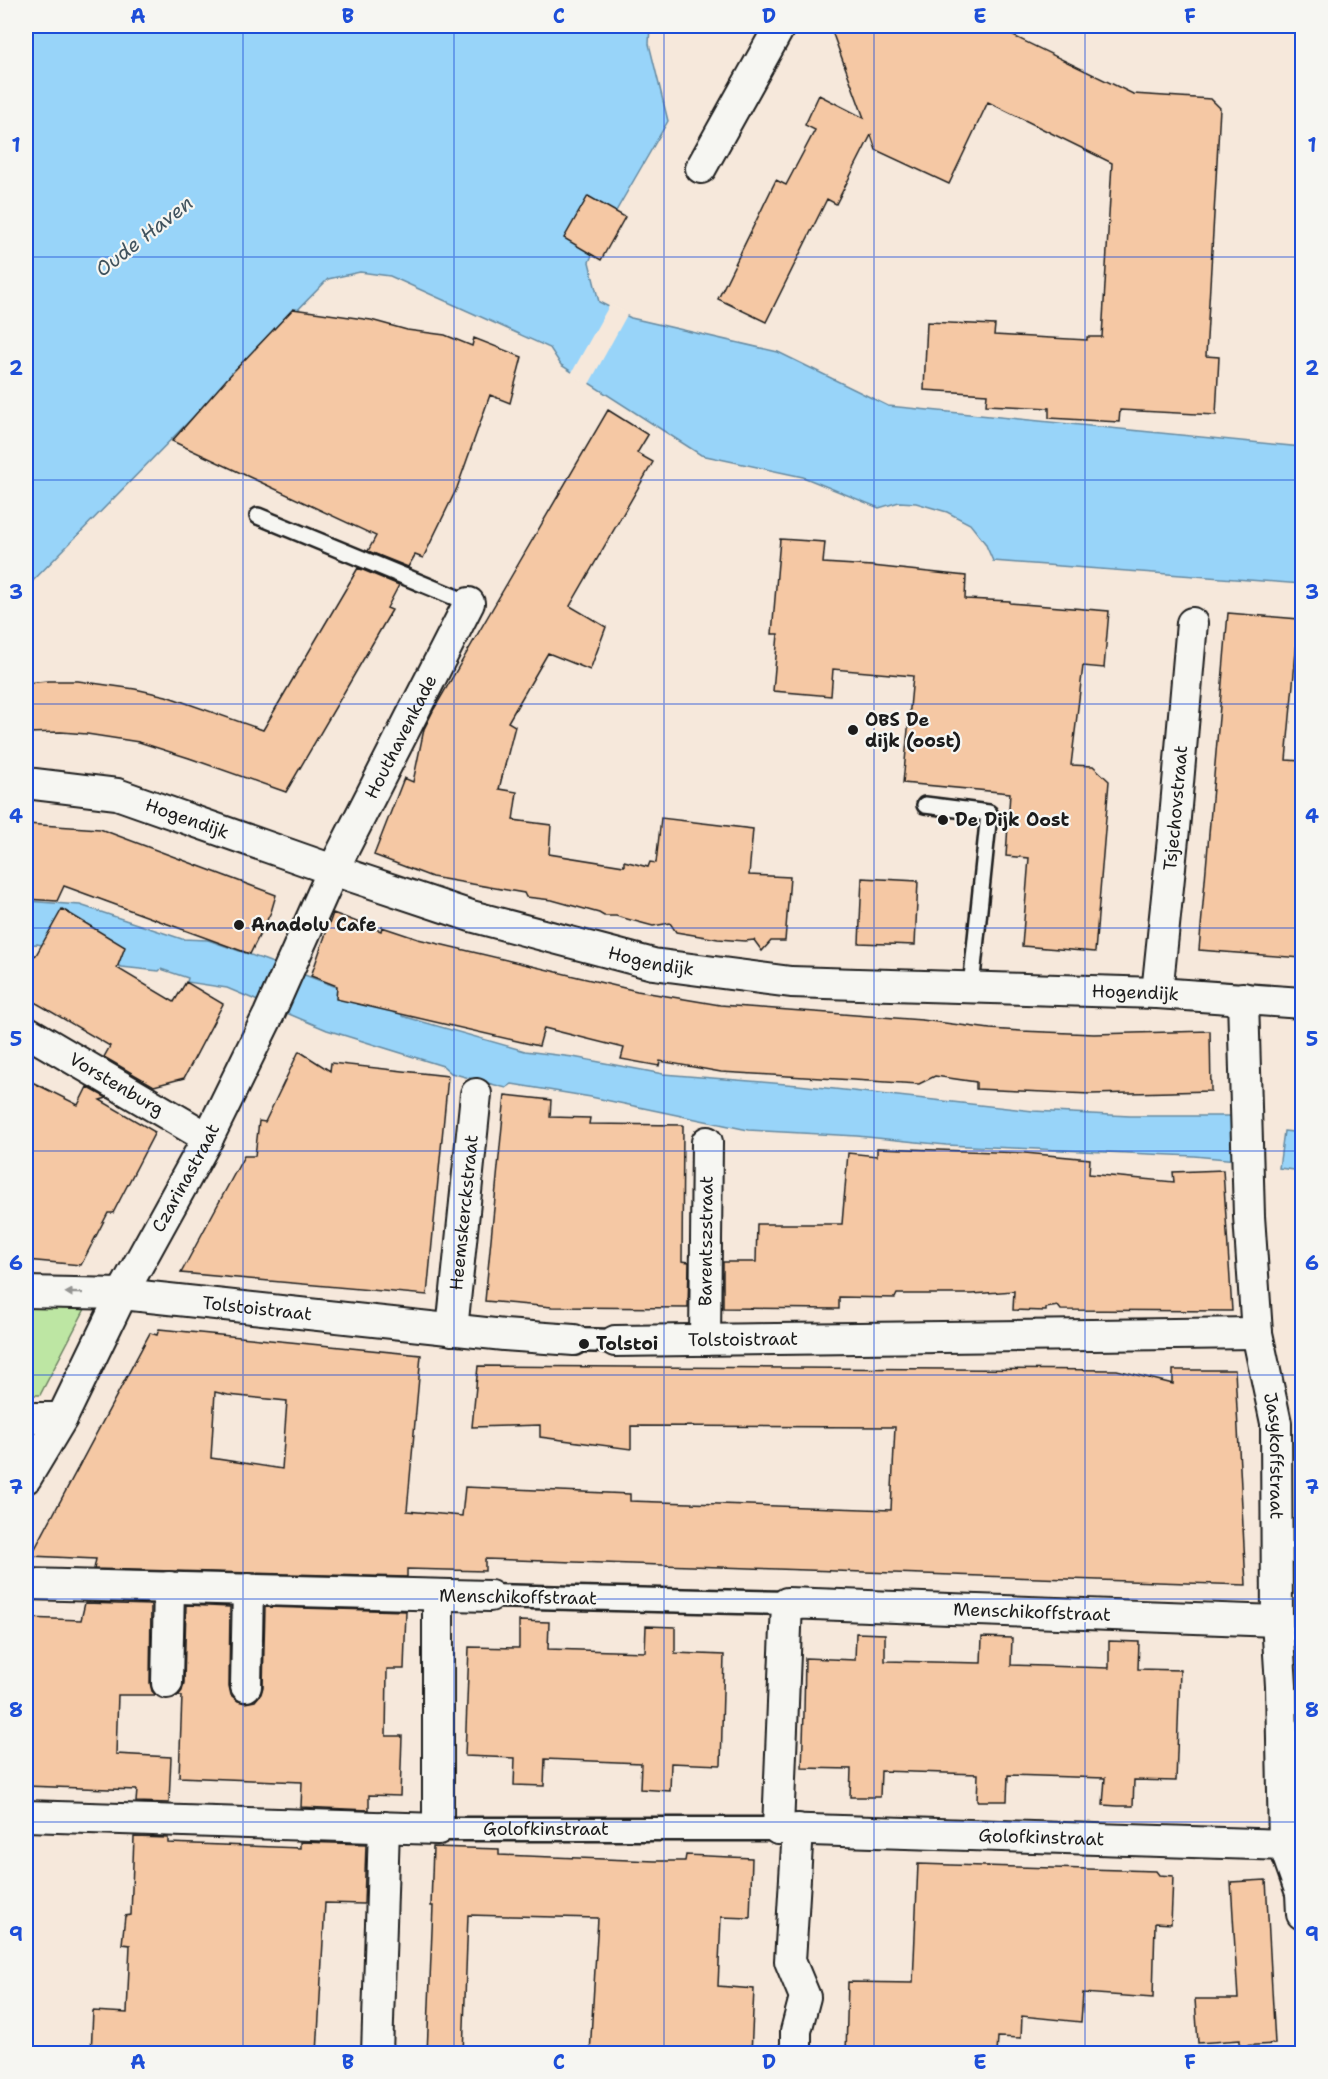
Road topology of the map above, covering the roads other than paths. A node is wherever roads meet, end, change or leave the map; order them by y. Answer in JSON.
{"nodes":[{"id":1,"x":780,"y":26,"type":"edge"},
{"id":2,"x":701,"y":168,"type":"dead end"},
{"id":3,"x":258,"y":516,"type":"dead end"},
{"id":4,"x":469,"y":603,"type":"joint"},
{"id":5,"x":1192,"y":623,"type":"dead end"},
{"id":6,"x":26,"y":783,"type":"edge"},
{"id":7,"x":925,"y":805,"type":"dead end"},
{"id":8,"x":333,"y":870,"type":"junction"},
{"id":9,"x":971,"y":987,"type":"junction"},
{"id":10,"x":1157,"y":993,"type":"junction"},
{"id":11,"x":1243,"y":998,"type":"junction"},
{"id":12,"x":1302,"y":1003,"type":"edge"},
{"id":13,"x":26,"y":1031,"type":"edge"},
{"id":14,"x":476,"y":1094,"type":"dead end"},
{"id":15,"x":208,"y":1138,"type":"junction"},
{"id":16,"x":707,"y":1142,"type":"dead end"},
{"id":17,"x":26,"y":1292,"type":"edge"},
{"id":18,"x":122,"y":1294,"type":"junction"},
{"id":19,"x":452,"y":1330,"type":"junction"},
{"id":20,"x":1257,"y":1333,"type":"junction"},
{"id":21,"x":574,"y":1340,"type":"joint"},
{"id":22,"x":705,"y":1340,"type":"junction"},
{"id":23,"x":615,"y":1341,"type":"joint"},
{"id":24,"x":26,"y":1418,"type":"edge"},
{"id":25,"x":62,"y":1418,"type":"junction"},
{"id":26,"x":26,"y":1478,"type":"edge"},
{"id":27,"x":26,"y":1584,"type":"edge"},
{"id":28,"x":169,"y":1587,"type":"junction"},
{"id":29,"x":248,"y":1589,"type":"junction"},
{"id":30,"x":438,"y":1595,"type":"junction"},
{"id":31,"x":490,"y":1596,"type":"joint"},
{"id":32,"x":787,"y":1603,"type":"junction"},
{"id":33,"x":1277,"y":1621,"type":"junction"},
{"id":34,"x":167,"y":1683,"type":"dead end"},
{"id":35,"x":246,"y":1686,"type":"dead end"},
{"id":36,"x":26,"y":1816,"type":"edge"},
{"id":37,"x":384,"y":1827,"type":"junction"},
{"id":38,"x":438,"y":1829,"type":"junction"},
{"id":39,"x":788,"y":1829,"type":"junction"},
{"id":40,"x":1284,"y":1845,"type":"junction"},
{"id":41,"x":1302,"y":1914,"type":"edge"},
{"id":42,"x":377,"y":2054,"type":"edge"},
{"id":43,"x":796,"y":2054,"type":"edge"}],
"edges":[{"from":1,"to":2,"type":"street"},
{"from":3,"to":4,"type":"lane"},
{"from":4,"to":8,"type":"street","name":"Houthavenkade"},
{"from":5,"to":10,"type":"street","name":"Tsjechovstraat"},
{"from":6,"to":8,"type":"street","name":"Hogendijk"},
{"from":7,"to":9,"type":"lane"},
{"from":8,"to":9,"type":"street","name":"Hogendijk"},
{"from":8,"to":15,"type":"street","name":"Czarinastraat"},
{"from":9,"to":10,"type":"street","name":"Hogendijk"},
{"from":10,"to":11,"type":"street","name":"Hogendijk"},
{"from":11,"to":12,"type":"street","name":"Hogendijk"},
{"from":11,"to":20,"type":"street","name":"Jasykoffstraat"},
{"from":13,"to":15,"type":"street","name":"Vorstenburg"},
{"from":14,"to":19,"type":"street","name":"Heemskerckstraat"},
{"from":15,"to":18,"type":"street","name":"Czarinastraat"},
{"from":16,"to":22,"type":"street","name":"Barentszstraat"},
{"from":18,"to":17,"type":"street","name":"Tolstoistraat","one_way":true},
{"from":18,"to":19,"type":"street","name":"Tolstoistraat"},
{"from":18,"to":25,"type":"street","name":"Czarinastraat"},
{"from":19,"to":21,"type":"street","name":"Tolstoistraat"},
{"from":20,"to":22,"type":"street","name":"Tolstoistraat"},
{"from":20,"to":33,"type":"street","name":"Jasykoffstraat"},
{"from":21,"to":23,"type":"street","name":"Tolstoistraat"},
{"from":22,"to":23,"type":"street","name":"Tolstoistraat"},
{"from":24,"to":25,"type":"street"},
{"from":25,"to":26,"type":"street","name":"Czarinastraat"},
{"from":27,"to":28,"type":"street","name":"Menschikoffstraat"},
{"from":28,"to":29,"type":"street","name":"Menschikoffstraat"},
{"from":28,"to":34,"type":"street"},
{"from":29,"to":30,"type":"street","name":"Menschikoffstraat"},
{"from":29,"to":35,"type":"street"},
{"from":30,"to":31,"type":"street","name":"Menschikoffstraat"},
{"from":30,"to":38,"type":"street"},
{"from":31,"to":32,"type":"street","name":"Menschikoffstraat"},
{"from":32,"to":33,"type":"street","name":"Menschikoffstraat"},
{"from":32,"to":39,"type":"street"},
{"from":33,"to":40,"type":"street","name":"Jasykoffstraat"},
{"from":36,"to":37,"type":"street","name":"Golofkinstraat"},
{"from":37,"to":38,"type":"street","name":"Golofkinstraat"},
{"from":37,"to":42,"type":"street"},
{"from":38,"to":39,"type":"street","name":"Golofkinstraat"},
{"from":39,"to":40,"type":"street","name":"Golofkinstraat"},
{"from":39,"to":43,"type":"street"},
{"from":40,"to":41,"type":"street","name":"Jasykoffstraat"}]}
